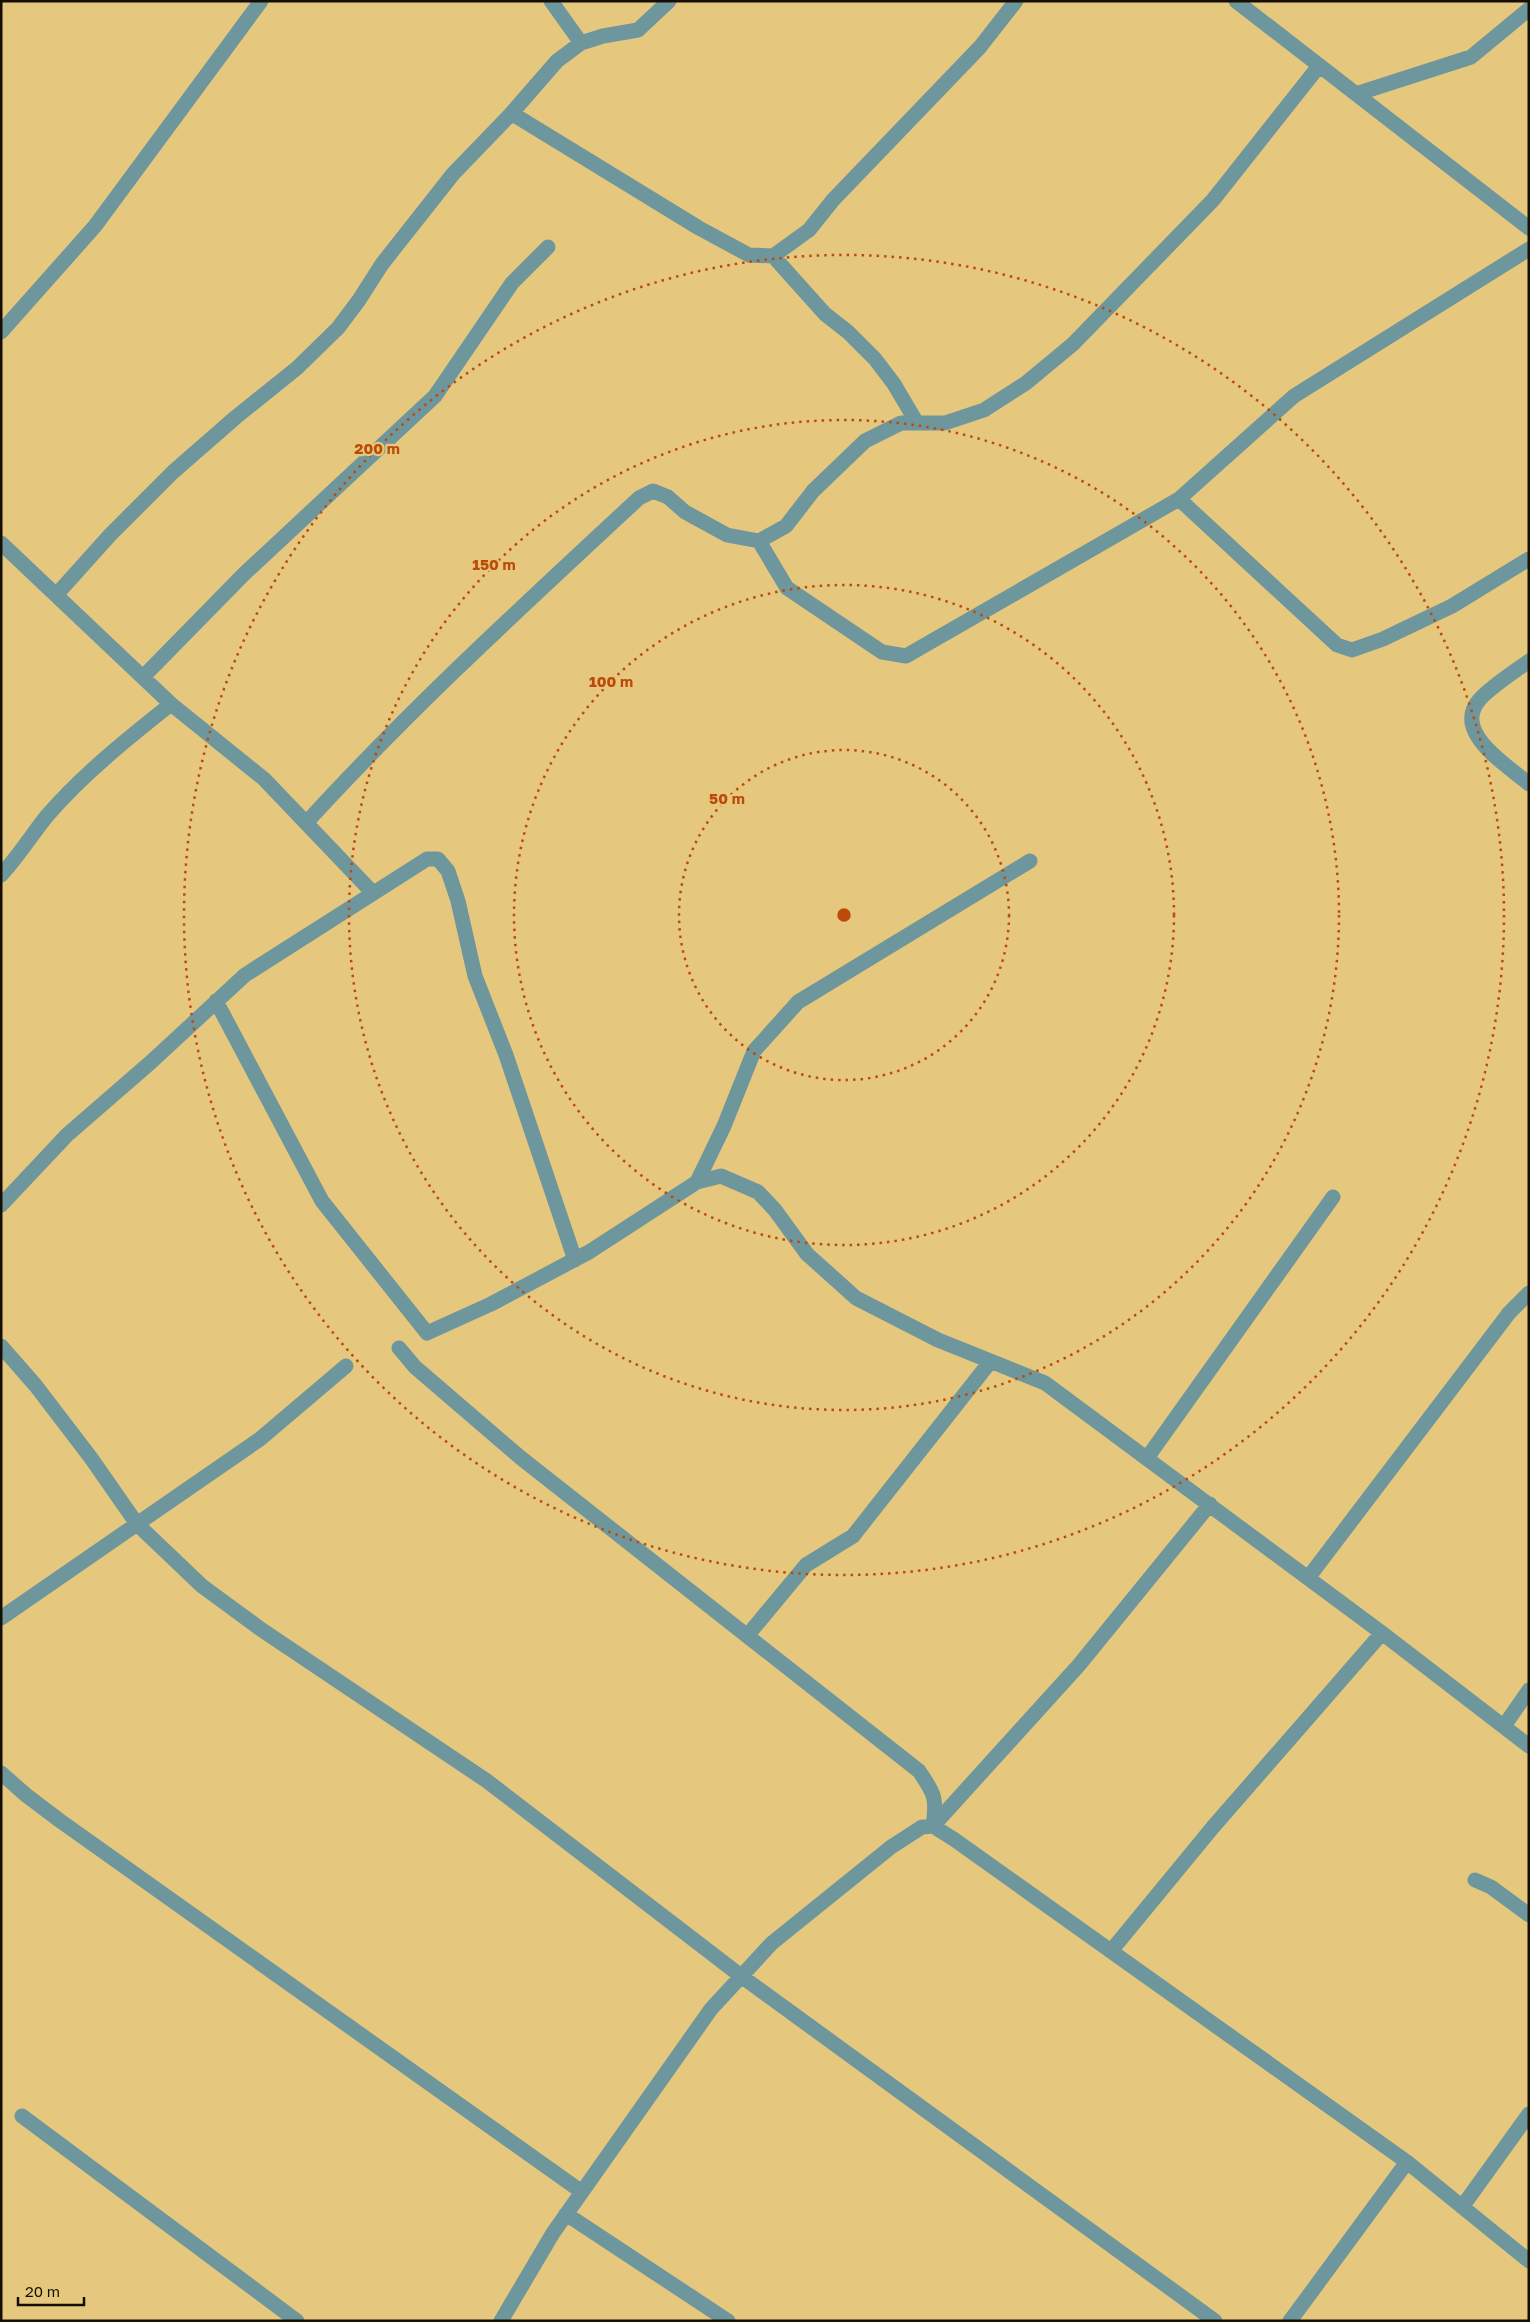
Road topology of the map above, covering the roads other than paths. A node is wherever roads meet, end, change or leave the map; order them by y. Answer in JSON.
{"nodes":[{"id":1,"x":261,"y":1,"type":"edge"},
{"id":2,"x":551,"y":1,"type":"edge"},
{"id":3,"x":669,"y":1,"type":"edge"},
{"id":4,"x":1016,"y":1,"type":"edge"},
{"id":5,"x":1236,"y":1,"type":"edge"},
{"id":6,"x":1529,"y":9,"type":"edge"},
{"id":7,"x":581,"y":43,"type":"junction"},
{"id":8,"x":1320,"y":66,"type":"junction"},
{"id":9,"x":1356,"y":94,"type":"junction"},
{"id":10,"x":510,"y":115,"type":"junction"},
{"id":11,"x":1529,"y":228,"type":"edge"},
{"id":12,"x":548,"y":247,"type":"dead end"},
{"id":13,"x":1529,"y":249,"type":"edge"},
{"id":14,"x":773,"y":256,"type":"junction"},
{"id":15,"x":1,"y":332,"type":"edge"},
{"id":16,"x":917,"y":423,"type":"junction"},
{"id":17,"x":1179,"y":499,"type":"junction"},
{"id":18,"x":759,"y":541,"type":"junction"},
{"id":19,"x":1,"y":543,"type":"edge"},
{"id":20,"x":1529,"y":559,"type":"edge"},
{"id":21,"x":57,"y":594,"type":"junction"},
{"id":22,"x":1529,"y":661,"type":"edge"},
{"id":23,"x":143,"y":677,"type":"junction"},
{"id":24,"x":171,"y":704,"type":"junction"},
{"id":25,"x":1529,"y":784,"type":"edge"},
{"id":26,"x":306,"y":823,"type":"junction"},
{"id":27,"x":1030,"y":861,"type":"dead end"},
{"id":28,"x":1,"y":875,"type":"edge"},
{"id":29,"x":373,"y":893,"type":"junction"},
{"id":30,"x":216,"y":1001,"type":"junction"},
{"id":31,"x":697,"y":1182,"type":"junction"},
{"id":32,"x":1333,"y":1197,"type":"dead end"},
{"id":33,"x":1,"y":1205,"type":"edge"},
{"id":34,"x":575,"y":1260,"type":"junction"},
{"id":35,"x":1529,"y":1294,"type":"edge"},
{"id":36,"x":1,"y":1346,"type":"edge"},
{"id":37,"x":399,"y":1348,"type":"dead end"},
{"id":38,"x":990,"y":1362,"type":"junction"},
{"id":39,"x":346,"y":1366,"type":"dead end"},
{"id":40,"x":1147,"y":1458,"type":"junction"},
{"id":41,"x":1210,"y":1504,"type":"junction"},
{"id":42,"x":137,"y":1524,"type":"junction"},
{"id":43,"x":1308,"y":1578,"type":"junction"},
{"id":44,"x":1,"y":1618,"type":"edge"},
{"id":45,"x":1382,"y":1633,"type":"junction"},
{"id":46,"x":747,"y":1636,"type":"junction"},
{"id":47,"x":1529,"y":1690,"type":"edge"},
{"id":48,"x":1504,"y":1726,"type":"junction"},
{"id":49,"x":1529,"y":1746,"type":"edge"},
{"id":50,"x":1,"y":1773,"type":"edge"},
{"id":51,"x":933,"y":1826,"type":"junction"},
{"id":52,"x":1475,"y":1880,"type":"dead end"},
{"id":53,"x":1529,"y":1915,"type":"edge"},
{"id":54,"x":1111,"y":1951,"type":"junction"},
{"id":55,"x":742,"y":1976,"type":"junction"},
{"id":56,"x":1529,"y":2114,"type":"edge"},
{"id":57,"x":22,"y":2116,"type":"dead end"},
{"id":58,"x":1407,"y":2162,"type":"junction"},
{"id":59,"x":582,"y":2192,"type":"junction"},
{"id":60,"x":1462,"y":2207,"type":"junction"},
{"id":61,"x":566,"y":2214,"type":"junction"},
{"id":62,"x":1529,"y":2261,"type":"edge"},
{"id":63,"x":297,"y":2321,"type":"edge"},
{"id":64,"x":501,"y":2321,"type":"edge"},
{"id":65,"x":728,"y":2321,"type":"edge"},
{"id":66,"x":1215,"y":2321,"type":"edge"},
{"id":67,"x":1290,"y":2321,"type":"edge"}],
"edges":[{"from":1,"to":15,"type":"street"},
{"from":2,"to":7,"type":"street"},
{"from":3,"to":7,"type":"street"},
{"from":4,"to":14,"type":"street"},
{"from":5,"to":8,"type":"street"},
{"from":6,"to":9,"type":"street"},
{"from":7,"to":10,"type":"street"},
{"from":8,"to":9,"type":"street"},
{"from":8,"to":16,"type":"street"},
{"from":9,"to":11,"type":"street"},
{"from":10,"to":14,"type":"street"},
{"from":10,"to":21,"type":"street"},
{"from":12,"to":23,"type":"street"},
{"from":13,"to":17,"type":"street"},
{"from":14,"to":16,"type":"street"},
{"from":16,"to":18,"type":"street"},
{"from":17,"to":18,"type":"street"},
{"from":17,"to":20,"type":"street"},
{"from":18,"to":26,"type":"street"},
{"from":19,"to":21,"type":"street"},
{"from":21,"to":23,"type":"street"},
{"from":22,"to":25,"type":"street"},
{"from":23,"to":24,"type":"street"},
{"from":24,"to":26,"type":"street"},
{"from":24,"to":28,"type":"street"},
{"from":26,"to":29,"type":"street"},
{"from":27,"to":31,"type":"street"},
{"from":29,"to":30,"type":"street"},
{"from":29,"to":34,"type":"street"},
{"from":30,"to":33,"type":"street"},
{"from":30,"to":34,"type":"street"},
{"from":31,"to":34,"type":"street"},
{"from":31,"to":38,"type":"street"},
{"from":32,"to":40,"type":"street"},
{"from":35,"to":43,"type":"street"},
{"from":36,"to":42,"type":"street"},
{"from":37,"to":46,"type":"street"},
{"from":38,"to":40,"type":"street"},
{"from":38,"to":46,"type":"street"},
{"from":39,"to":42,"type":"street"},
{"from":40,"to":41,"type":"street"},
{"from":41,"to":43,"type":"street"},
{"from":41,"to":51,"type":"street"},
{"from":42,"to":44,"type":"street"},
{"from":42,"to":55,"type":"street"},
{"from":43,"to":45,"type":"street"},
{"from":45,"to":48,"type":"street"},
{"from":45,"to":54,"type":"street"},
{"from":46,"to":51,"type":"street"},
{"from":47,"to":48,"type":"street"},
{"from":48,"to":49,"type":"street"},
{"from":50,"to":59,"type":"street"},
{"from":51,"to":54,"type":"street"},
{"from":51,"to":55,"type":"street"},
{"from":52,"to":53,"type":"street"},
{"from":54,"to":58,"type":"street"},
{"from":55,"to":59,"type":"street"},
{"from":55,"to":66,"type":"street"},
{"from":56,"to":60,"type":"street"},
{"from":57,"to":63,"type":"street"},
{"from":58,"to":60,"type":"street"},
{"from":58,"to":67,"type":"street"},
{"from":59,"to":61,"type":"street"},
{"from":60,"to":62,"type":"street"},
{"from":61,"to":64,"type":"street"},
{"from":61,"to":65,"type":"street"}]}
